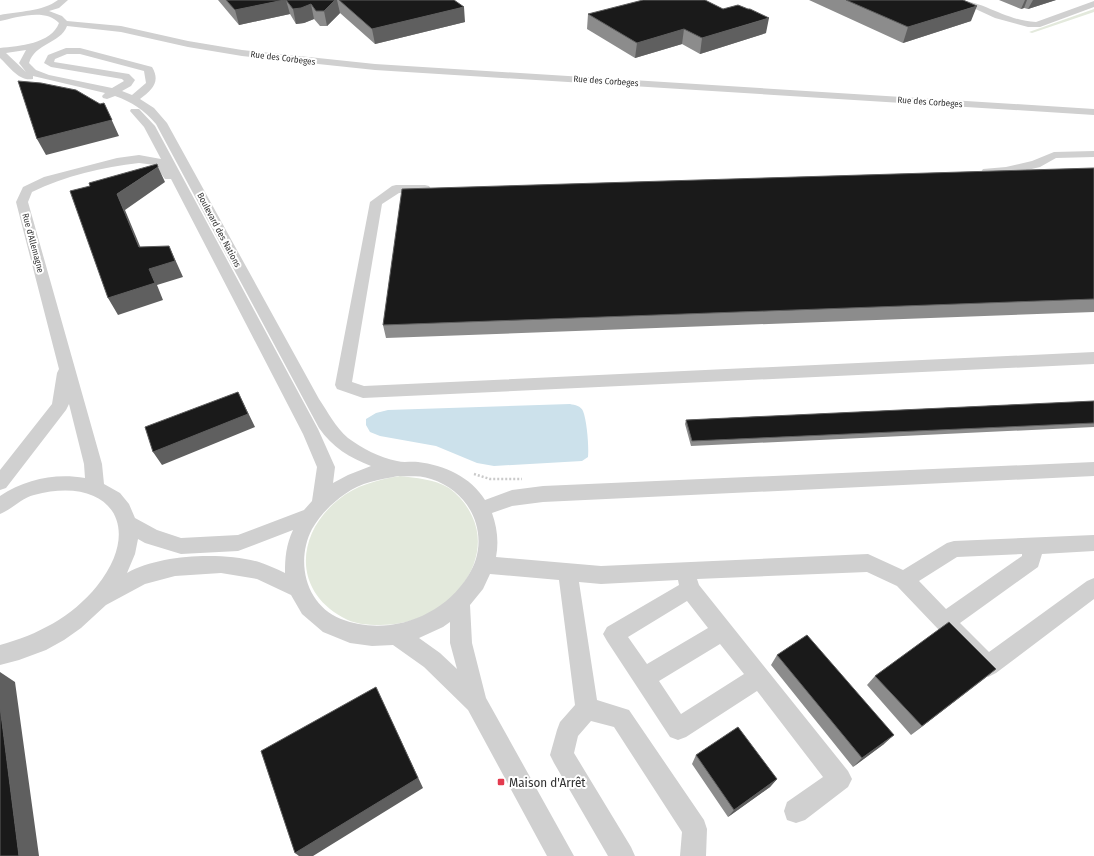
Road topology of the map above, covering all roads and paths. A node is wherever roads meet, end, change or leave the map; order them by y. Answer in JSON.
{"nodes":[{"id":1,"x":64,"y":0,"type":"edge"},
{"id":2,"x":75,"y":0,"type":"edge"},
{"id":3,"x":960,"y":0,"type":"edge"},
{"id":4,"x":1094,"y":4,"type":"edge"},
{"id":5,"x":0,"y":12,"type":"edge"},
{"id":6,"x":34,"y":13,"type":"junction"},
{"id":7,"x":14,"y":15,"type":"junction"},
{"id":8,"x":0,"y":18,"type":"edge"},
{"id":9,"x":61,"y":20,"type":"junction"},
{"id":10,"x":121,"y":29,"type":"junction"},
{"id":11,"x":48,"y":39,"type":"junction"},
{"id":12,"x":0,"y":52,"type":"edge"},
{"id":13,"x":109,"y":94,"type":"junction"},
{"id":14,"x":133,"y":99,"type":"junction"},
{"id":15,"x":1094,"y":112,"type":"edge"},
{"id":16,"x":161,"y":150,"type":"junction"},
{"id":17,"x":1094,"y":154,"type":"edge"},
{"id":18,"x":117,"y":162,"type":"junction"},
{"id":19,"x":973,"y":173,"type":"edge"},
{"id":20,"x":436,"y":188,"type":"edge"},
{"id":21,"x":201,"y":196,"type":"junction"},
{"id":22,"x":194,"y":212,"type":"junction"},
{"id":23,"x":1094,"y":358,"type":"edge"},
{"id":24,"x":66,"y":365,"type":"junction"},
{"id":25,"x":397,"y":469,"type":"junction"},
{"id":26,"x":1094,"y":469,"type":"edge"},
{"id":27,"x":472,"y":474,"type":"dead end"},
{"id":28,"x":524,"y":479,"type":"dead end"},
{"id":29,"x":0,"y":483,"type":"edge"},
{"id":30,"x":95,"y":487,"type":"junction"},
{"id":31,"x":30,"y":488,"type":"junction"},
{"id":32,"x":0,"y":489,"type":"edge"},
{"id":33,"x":0,"y":496,"type":"edge"},
{"id":34,"x":0,"y":506,"type":"edge"},
{"id":35,"x":480,"y":509,"type":"junction"},
{"id":36,"x":315,"y":510,"type":"junction"},
{"id":37,"x":129,"y":524,"type":"junction"},
{"id":38,"x":1094,"y":543,"type":"edge"},
{"id":39,"x":1033,"y":546,"type":"junction"},
{"id":40,"x":484,"y":565,"type":"junction"},
{"id":41,"x":568,"y":572,"type":"junction"},
{"id":42,"x":688,"y":580,"type":"junction"},
{"id":43,"x":904,"y":580,"type":"junction"},
{"id":44,"x":1094,"y":587,"type":"edge"},
{"id":45,"x":297,"y":588,"type":"junction"},
{"id":46,"x":99,"y":599,"type":"junction"},
{"id":47,"x":460,"y":603,"type":"junction"},
{"id":48,"x":945,"y":622,"type":"junction"},
{"id":49,"x":723,"y":631,"type":"junction"},
{"id":50,"x":397,"y":635,"type":"junction"},
{"id":51,"x":0,"y":655,"type":"edge"},
{"id":52,"x":760,"y":677,"type":"junction"},
{"id":53,"x":644,"y":678,"type":"junction"},
{"id":54,"x":476,"y":702,"type":"junction"},
{"id":55,"x":587,"y":709,"type":"junction"},
{"id":56,"x":796,"y":811,"type":"dead end"},
{"id":57,"x":561,"y":856,"type":"edge"},
{"id":58,"x":622,"y":856,"type":"edge"},
{"id":59,"x":693,"y":856,"type":"edge"}],
"edges":[{"from":1,"to":6,"type":"street"},
{"from":2,"to":9,"type":"street"},
{"from":3,"to":4,"type":"street"},
{"from":5,"to":7,"type":"street"},
{"from":6,"to":7,"type":"street"},
{"from":6,"to":9,"type":"street","name":"Rue des Corbeges"},
{"from":7,"to":8,"type":"street"},
{"from":9,"to":10,"type":"street","name":"Rue des Corbeges"},
{"from":9,"to":11,"type":"street"},
{"from":10,"to":11,"type":"street","name":"Rue des Corbeges"},
{"from":10,"to":15,"type":"street","name":"Rue des Corbeges"},
{"from":11,"to":12,"type":"street","name":"Rue des Corbeges"},
{"from":11,"to":13,"type":"street","name":"Boulevard des Nations"},
{"from":12,"to":13,"type":"street","name":"Boulevard des Nations"},
{"from":13,"to":14,"type":"street","name":"Boulevard des Nations"},
{"from":13,"to":14,"type":"street"},
{"from":13,"to":16,"type":"street","name":"Boulevard des Nations"},
{"from":14,"to":21,"type":"street","name":"Boulevard des Nations"},
{"from":16,"to":18,"type":"street","name":"Rue d'Allemagne"},
{"from":16,"to":21,"type":"street"},
{"from":16,"to":22,"type":"street","name":"Boulevard des Nations"},
{"from":17,"to":19,"type":"street"},
{"from":18,"to":22,"type":"street","name":"Rue d'Allemagne"},
{"from":18,"to":24,"type":"street","name":"Rue d'Allemagne"},
{"from":20,"to":23,"type":"street"},
{"from":21,"to":25,"type":"street","name":"Boulevard des Nations"},
{"from":22,"to":36,"type":"street","name":"Boulevard des Nations"},
{"from":24,"to":29,"type":"street","name":"Rue d'Allemagne"},
{"from":24,"to":30,"type":"street","name":"Rue d'Allemagne"},
{"from":25,"to":35,"type":"street"},
{"from":25,"to":36,"type":"street"},
{"from":26,"to":35,"type":"street"},
{"from":27,"to":28,"type":"path"},
{"from":30,"to":31,"type":"street"},
{"from":30,"to":37,"type":"street"},
{"from":31,"to":32,"type":"street"},
{"from":31,"to":33,"type":"street"},
{"from":31,"to":34,"type":"street"},
{"from":35,"to":40,"type":"street"},
{"from":36,"to":37,"type":"street"},
{"from":36,"to":45,"type":"street"},
{"from":37,"to":46,"type":"street"},
{"from":38,"to":39,"type":"street"},
{"from":39,"to":43,"type":"street"},
{"from":39,"to":48,"type":"street"},
{"from":40,"to":41,"type":"street"},
{"from":40,"to":47,"type":"street"},
{"from":41,"to":42,"type":"street"},
{"from":41,"to":55,"type":"street"},
{"from":42,"to":43,"type":"street"},
{"from":42,"to":49,"type":"street"},
{"from":42,"to":53,"type":"street"},
{"from":43,"to":48,"type":"street"},
{"from":44,"to":48,"type":"street"},
{"from":45,"to":46,"type":"street"},
{"from":45,"to":50,"type":"street"},
{"from":46,"to":51,"type":"street"},
{"from":47,"to":50,"type":"street"},
{"from":47,"to":54,"type":"street"},
{"from":49,"to":52,"type":"street"},
{"from":49,"to":53,"type":"street"},
{"from":50,"to":54,"type":"street"},
{"from":52,"to":53,"type":"street"},
{"from":52,"to":56,"type":"street"},
{"from":54,"to":57,"type":"street"},
{"from":55,"to":58,"type":"street"},
{"from":55,"to":59,"type":"street"}]}
